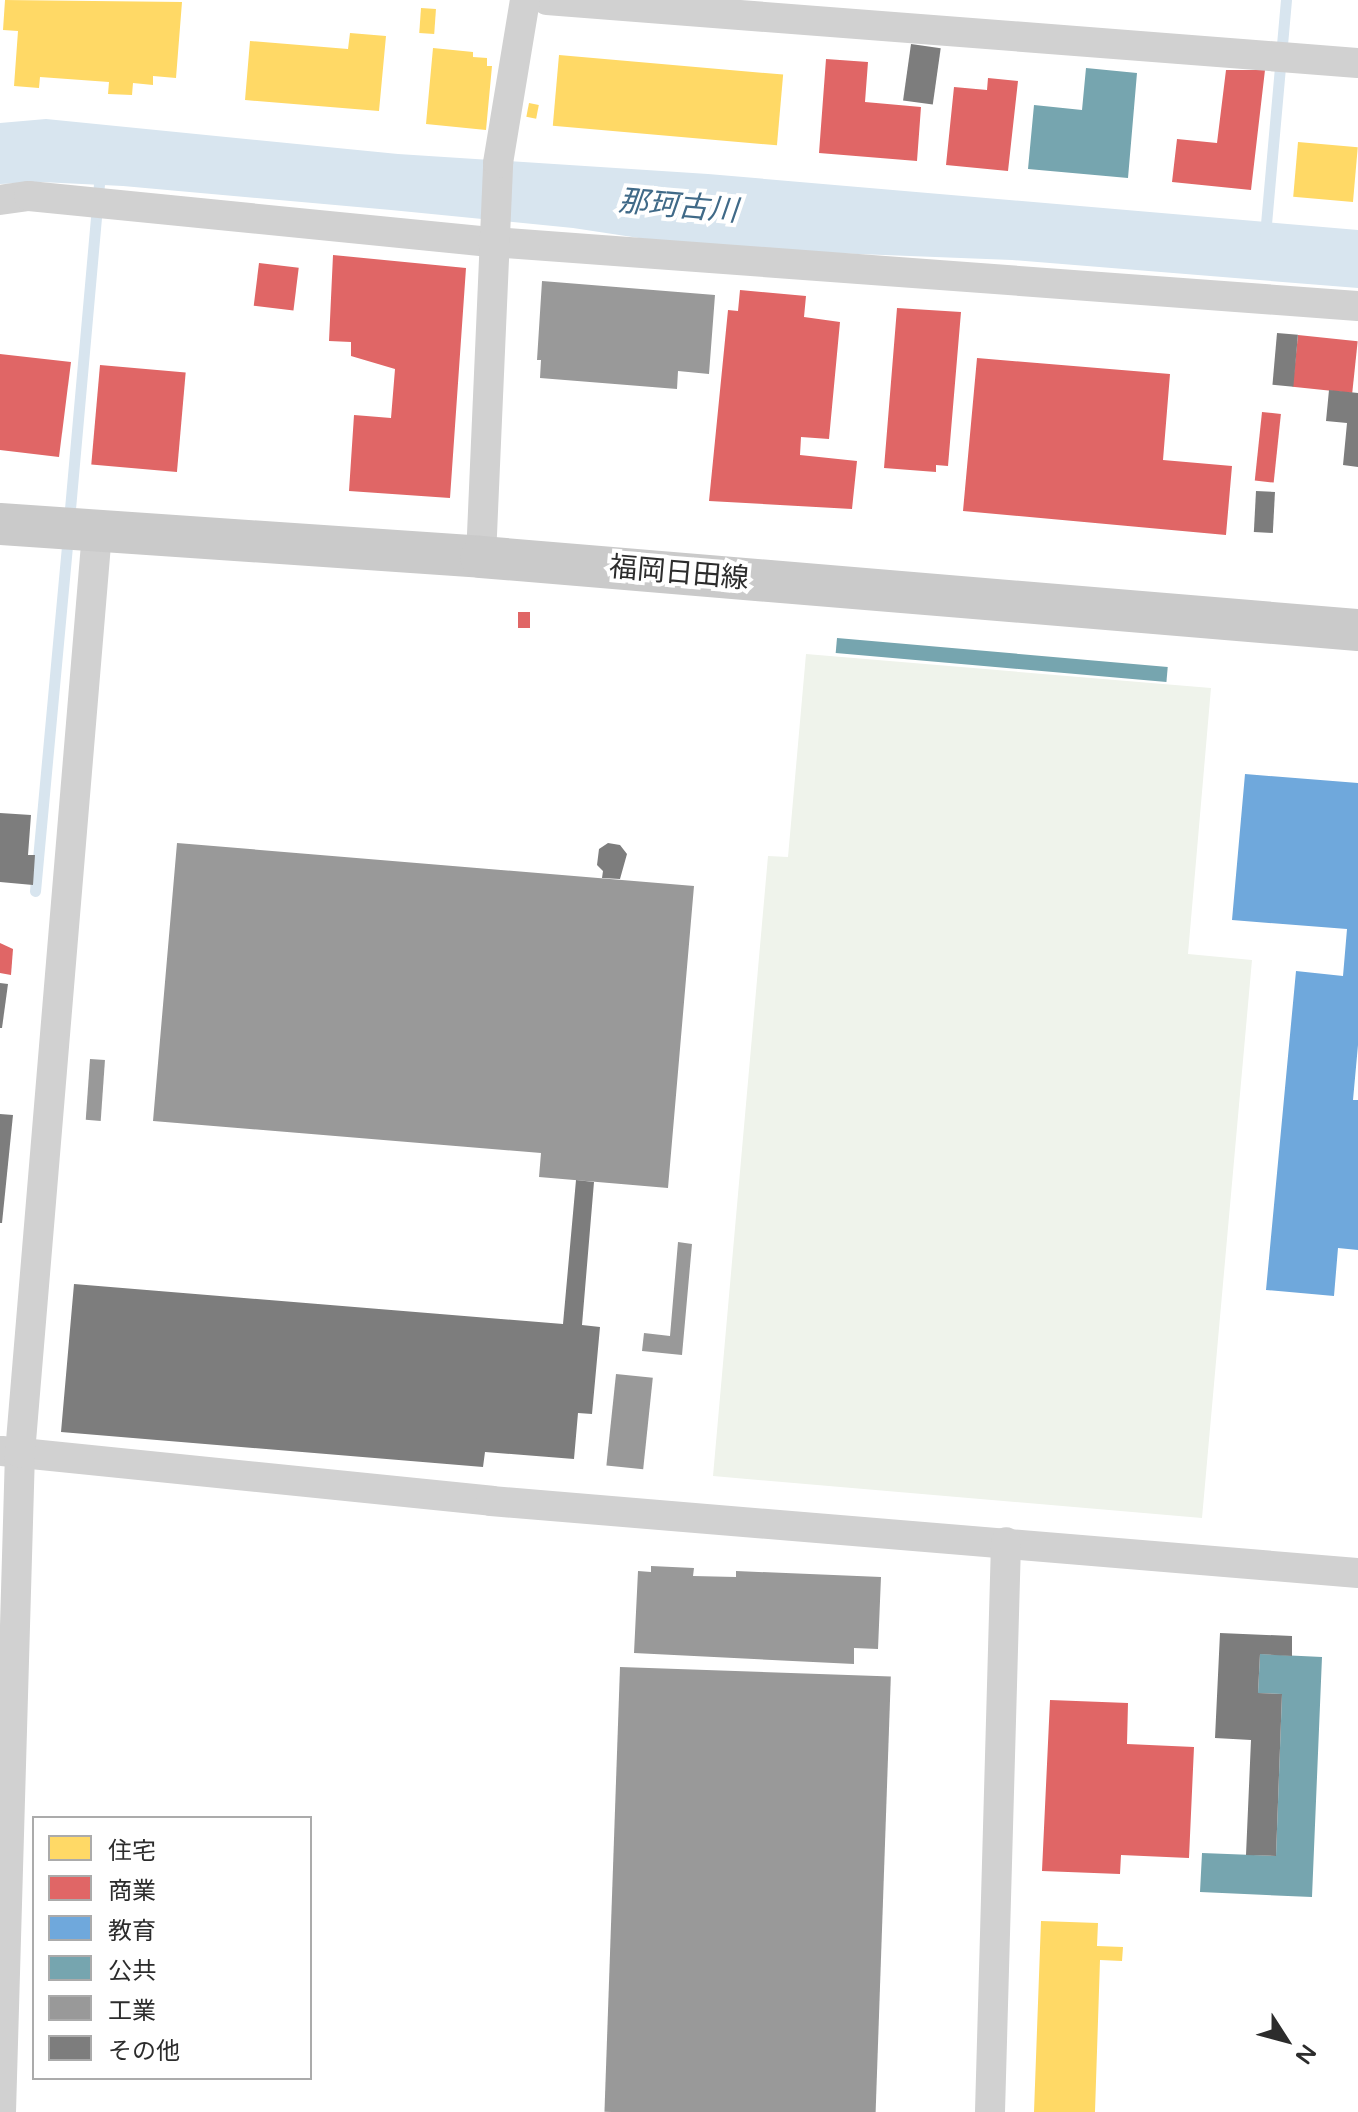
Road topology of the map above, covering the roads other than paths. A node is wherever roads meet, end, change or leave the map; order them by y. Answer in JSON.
{"nodes":[{"id":1,"x":525,"y":0,"type":"edge"},
{"id":2,"x":547,"y":0,"type":"edge"},
{"id":3,"x":1358,"y":63,"type":"edge"},
{"id":4,"x":0,"y":200,"type":"edge"},
{"id":5,"x":493,"y":242,"type":"junction"},
{"id":6,"x":1358,"y":306,"type":"edge"},
{"id":7,"x":0,"y":524,"type":"edge"},
{"id":8,"x":97,"y":532,"type":"junction"},
{"id":9,"x":481,"y":557,"type":"junction"},
{"id":10,"x":1358,"y":630,"type":"edge"},
{"id":11,"x":10,"y":1452,"type":"edge"},
{"id":12,"x":1006,"y":1542,"type":"junction"},
{"id":13,"x":1358,"y":1573,"type":"edge"},
{"id":14,"x":1,"y":2112,"type":"edge"},
{"id":15,"x":990,"y":2112,"type":"edge"}],
"edges":[{"from":1,"to":5,"type":"street"},
{"from":2,"to":3,"type":"street"},
{"from":4,"to":5,"type":"street"},
{"from":5,"to":6,"type":"street"},
{"from":5,"to":9,"type":"street"},
{"from":7,"to":8,"type":"main road","name":"福岡日田線"},
{"from":8,"to":9,"type":"main road","name":"福岡日田線"},
{"from":8,"to":11,"type":"street"},
{"from":9,"to":10,"type":"main road","name":"福岡日田線"},
{"from":11,"to":12,"type":"street"},
{"from":11,"to":14,"type":"street"},
{"from":12,"to":13,"type":"street"},
{"from":12,"to":15,"type":"street"}]}
